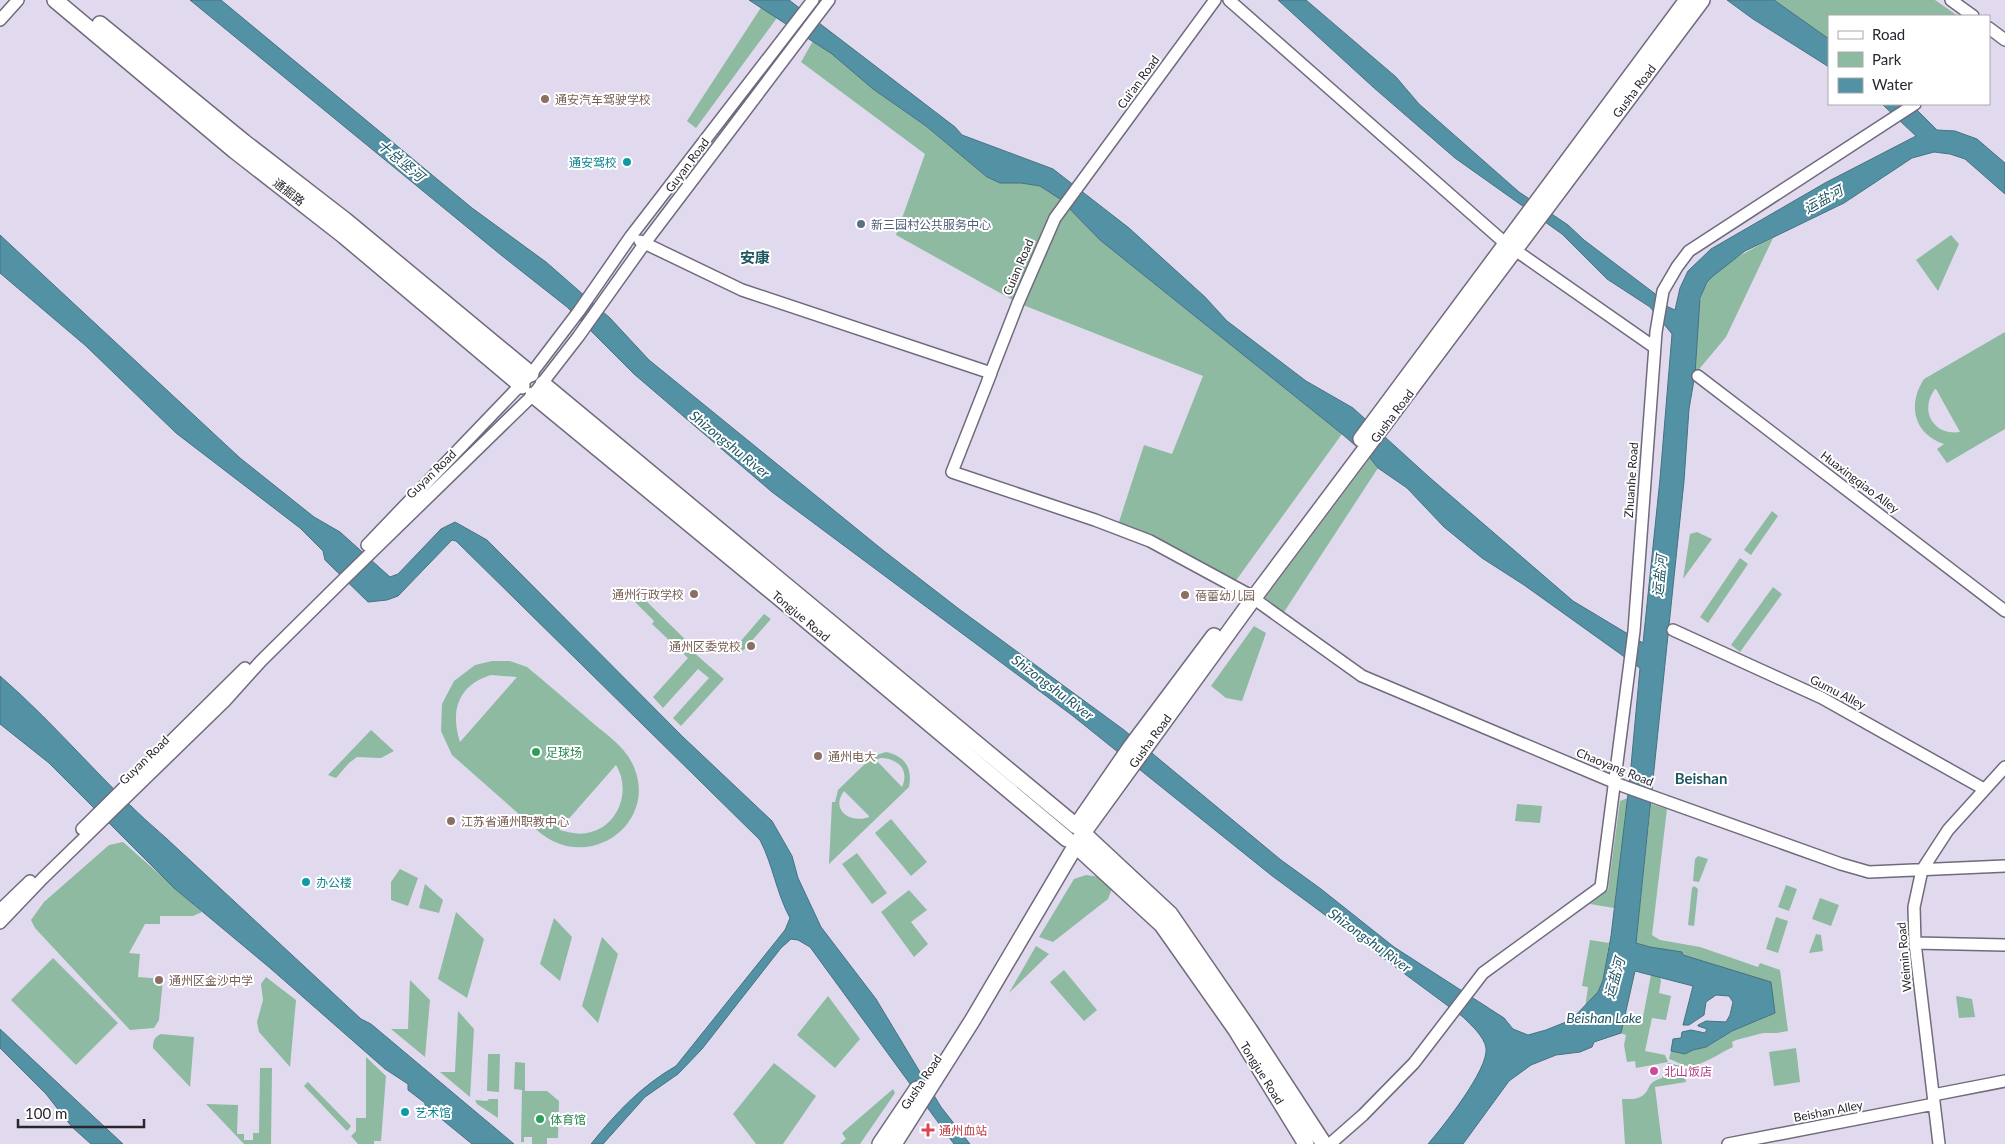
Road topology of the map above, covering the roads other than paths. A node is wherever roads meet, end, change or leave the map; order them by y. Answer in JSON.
{"nodes":[{"id":1,"x":18,"y":0,"type":"edge"},
{"id":2,"x":55,"y":0,"type":"edge"},
{"id":3,"x":70,"y":0,"type":"edge"},
{"id":4,"x":829,"y":0,"type":"edge"},
{"id":5,"x":1215,"y":0,"type":"edge"},
{"id":6,"x":1229,"y":0,"type":"edge"},
{"id":7,"x":1688,"y":0,"type":"edge"},
{"id":8,"x":1702,"y":0,"type":"edge"},
{"id":9,"x":1951,"y":0,"type":"edge"},
{"id":10,"x":811,"y":3,"type":"edge"},
{"id":11,"x":1972,"y":15,"type":"edge"},
{"id":12,"x":0,"y":20,"type":"edge"},
{"id":13,"x":1915,"y":105,"type":"edge"},
{"id":14,"x":1083,"y":179,"type":"joint"},
{"id":15,"x":1548,"y":196,"type":"junction"},
{"id":16,"x":632,"y":236,"type":"junction"},
{"id":17,"x":645,"y":243,"type":"junction"},
{"id":18,"x":1510,"y":247,"type":"junction"},
{"id":19,"x":1654,"y":348,"type":"junction"},
{"id":20,"x":991,"y":373,"type":"junction"},
{"id":21,"x":1698,"y":376,"type":"dead end"},
{"id":22,"x":532,"y":385,"type":"junction"},
{"id":23,"x":952,"y":472,"type":"joint"},
{"id":24,"x":1250,"y":596,"type":"junction"},
{"id":25,"x":2005,"y":611,"type":"edge"},
{"id":26,"x":1672,"y":630,"type":"dead end"},
{"id":27,"x":2005,"y":767,"type":"edge"},
{"id":28,"x":1619,"y":784,"type":"junction"},
{"id":29,"x":1984,"y":789,"type":"junction"},
{"id":30,"x":99,"y":818,"type":"junction"},
{"id":31,"x":1075,"y":836,"type":"junction"},
{"id":32,"x":2005,"y":866,"type":"edge"},
{"id":33,"x":1922,"y":870,"type":"junction"},
{"id":34,"x":0,"y":910,"type":"edge"},
{"id":35,"x":0,"y":923,"type":"edge"},
{"id":36,"x":1915,"y":943,"type":"junction"},
{"id":37,"x":2005,"y":945,"type":"edge"},
{"id":38,"x":2005,"y":1080,"type":"edge"},
{"id":39,"x":1934,"y":1100,"type":"junction"},
{"id":40,"x":880,"y":1144,"type":"edge"},
{"id":41,"x":894,"y":1144,"type":"edge"},
{"id":42,"x":1306,"y":1144,"type":"edge"},
{"id":43,"x":1324,"y":1144,"type":"edge"},
{"id":44,"x":1330,"y":1144,"type":"edge"},
{"id":45,"x":1728,"y":1144,"type":"edge"},
{"id":46,"x":1939,"y":1144,"type":"edge"}],
"edges":[{"from":1,"to":12,"type":"street"},
{"from":2,"to":22,"type":"main road","name":"通掘路"},
{"from":3,"to":22,"type":"main road","name":"通掘路"},
{"from":4,"to":17,"type":"street","name":"Guyan Road"},
{"from":5,"to":14,"type":"street","name":"Cui'an Road"},
{"from":6,"to":18,"type":"street"},
{"from":7,"to":15,"type":"main road","name":"Gusha Road"},
{"from":8,"to":15,"type":"main road","name":"Gusha Road"},
{"from":9,"to":11,"type":"street"},
{"from":10,"to":16,"type":"street","name":"Guyan Road"},
{"from":13,"to":19,"type":"street","name":"Zhuanhe Road"},
{"from":14,"to":20,"type":"street","name":"Cuian Road"},
{"from":15,"to":18,"type":"main road","name":"Gusha Road"},
{"from":16,"to":17,"type":"street"},
{"from":16,"to":22,"type":"street","name":"Guyan Road"},
{"from":17,"to":20,"type":"street"},
{"from":17,"to":22,"type":"street","name":"Guyan Road"},
{"from":18,"to":19,"type":"street"},
{"from":18,"to":24,"type":"main road","name":"Gusha Road"},
{"from":19,"to":28,"type":"street","name":"Zhuanhe Road"},
{"from":20,"to":23,"type":"street","name":"Cuian Road"},
{"from":21,"to":25,"type":"street","name":"Huaxingqiao Alley"},
{"from":22,"to":30,"type":"street","name":"Guyan Road"},
{"from":22,"to":31,"type":"main road","name":"Tongjue Road"},
{"from":23,"to":24,"type":"street","name":"Chaoyang Road"},
{"from":24,"to":28,"type":"street","name":"Chaoyang Road"},
{"from":24,"to":31,"type":"main road","name":"Gusha Road"},
{"from":26,"to":29,"type":"street","name":"Gumu Alley"},
{"from":27,"to":29,"type":"street","name":"Weimin Road"},
{"from":28,"to":33,"type":"street","name":"Chaoyang Road"},
{"from":28,"to":44,"type":"street"},
{"from":29,"to":33,"type":"street","name":"Weimin Road"},
{"from":30,"to":34,"type":"street","name":"Guyan Road"},
{"from":30,"to":35,"type":"street","name":"Guyan Road"},
{"from":31,"to":40,"type":"main road","name":"Gusha Road"},
{"from":31,"to":41,"type":"main road","name":"Gusha Road"},
{"from":31,"to":42,"type":"main road","name":"Tongjue Road"},
{"from":31,"to":43,"type":"main road","name":"Tongjue Road"},
{"from":32,"to":33,"type":"street","name":"Chaoyang Road"},
{"from":33,"to":36,"type":"street","name":"Weimin Road"},
{"from":36,"to":37,"type":"street"},
{"from":36,"to":39,"type":"street","name":"Weimin Road"},
{"from":38,"to":39,"type":"street","name":"Beishan Alley"},
{"from":39,"to":45,"type":"street","name":"Beishan Alley"},
{"from":39,"to":46,"type":"street","name":"Weimin Road"}]}
